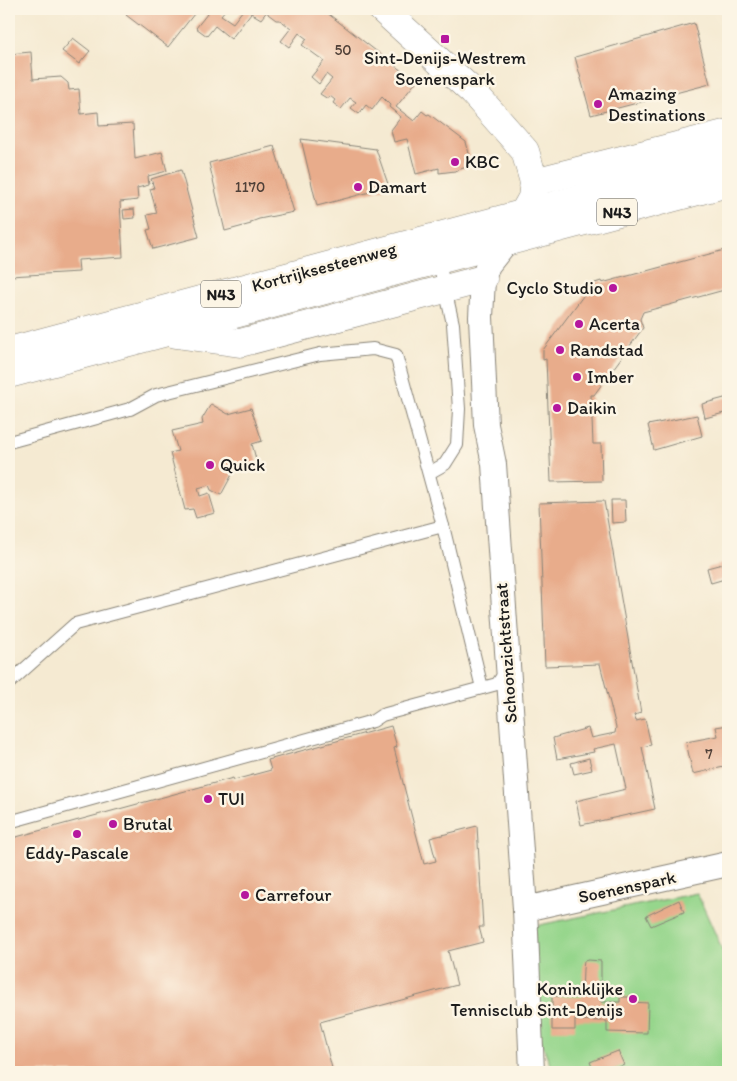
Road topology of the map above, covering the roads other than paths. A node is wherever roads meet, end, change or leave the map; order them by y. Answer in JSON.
{"nodes":[{"id":1,"x":382,"y":9,"type":"edge"},
{"id":2,"x":728,"y":133,"type":"edge"},
{"id":3,"x":728,"y":159,"type":"edge"},
{"id":4,"x":534,"y":182,"type":"junction"},
{"id":5,"x":728,"y":183,"type":"edge"},
{"id":6,"x":524,"y":214,"type":"junction"},
{"id":7,"x":507,"y":242,"type":"junction"},
{"id":8,"x":436,"y":249,"type":"junction"},
{"id":9,"x":482,"y":280,"type":"junction"},
{"id":10,"x":446,"y":289,"type":"junction"},
{"id":11,"x":164,"y":332,"type":"junction"},
{"id":12,"x":9,"y":351,"type":"edge"},
{"id":13,"x":9,"y":374,"type":"edge"},
{"id":14,"x":9,"y":442,"type":"edge"},
{"id":15,"x":429,"y":473,"type":"junction"},
{"id":16,"x":443,"y":526,"type":"junction"},
{"id":17,"x":507,"y":670,"type":"junction"},
{"id":18,"x":9,"y":684,"type":"edge"},
{"id":19,"x":482,"y":688,"type":"junction"},
{"id":20,"x":9,"y":822,"type":"edge"},
{"id":21,"x":728,"y":864,"type":"edge"},
{"id":22,"x":525,"y":909,"type":"junction"},
{"id":23,"x":532,"y":1072,"type":"edge"}],
"edges":[{"from":1,"to":4,"type":"main road"},
{"from":2,"to":4,"type":"main road"},
{"from":3,"to":6,"type":"main road","name":"Kortrijksesteenweg","number":"N43"},
{"from":4,"to":6,"type":"main road"},
{"from":5,"to":7,"type":"main road","name":"Kortrijksesteenweg","number":"N43"},
{"from":6,"to":7,"type":"main road"},
{"from":6,"to":8,"type":"main road","name":"Kortrijksesteenweg","number":"N43"},
{"from":7,"to":8,"type":"main road","name":"Kortrijksesteenweg","number":"N43"},
{"from":7,"to":9,"type":"street","name":"Schoonzichtstraat"},
{"from":8,"to":10,"type":"lane"},
{"from":8,"to":11,"type":"main road","name":"Kortrijksesteenweg","number":"N43"},
{"from":8,"to":12,"type":"main road","name":"Kortrijksesteenweg","number":"N43"},
{"from":9,"to":10,"type":"main road","number":"N43"},
{"from":9,"to":17,"type":"street","name":"Schoonzichtstraat"},
{"from":10,"to":11,"type":"main road","number":"N43"},
{"from":10,"to":15,"type":"lane"},
{"from":11,"to":13,"type":"main road","name":"Kortrijksesteenweg","number":"N43"},
{"from":14,"to":15,"type":"lane"},
{"from":15,"to":16,"type":"lane"},
{"from":16,"to":18,"type":"lane"},
{"from":16,"to":19,"type":"lane"},
{"from":17,"to":19,"type":"lane"},
{"from":17,"to":22,"type":"street","name":"Schoonzichtstraat"},
{"from":19,"to":20,"type":"lane"},
{"from":21,"to":22,"type":"street","name":"Soenenspark"},
{"from":22,"to":23,"type":"street","name":"Schoonzichtstraat"}]}
